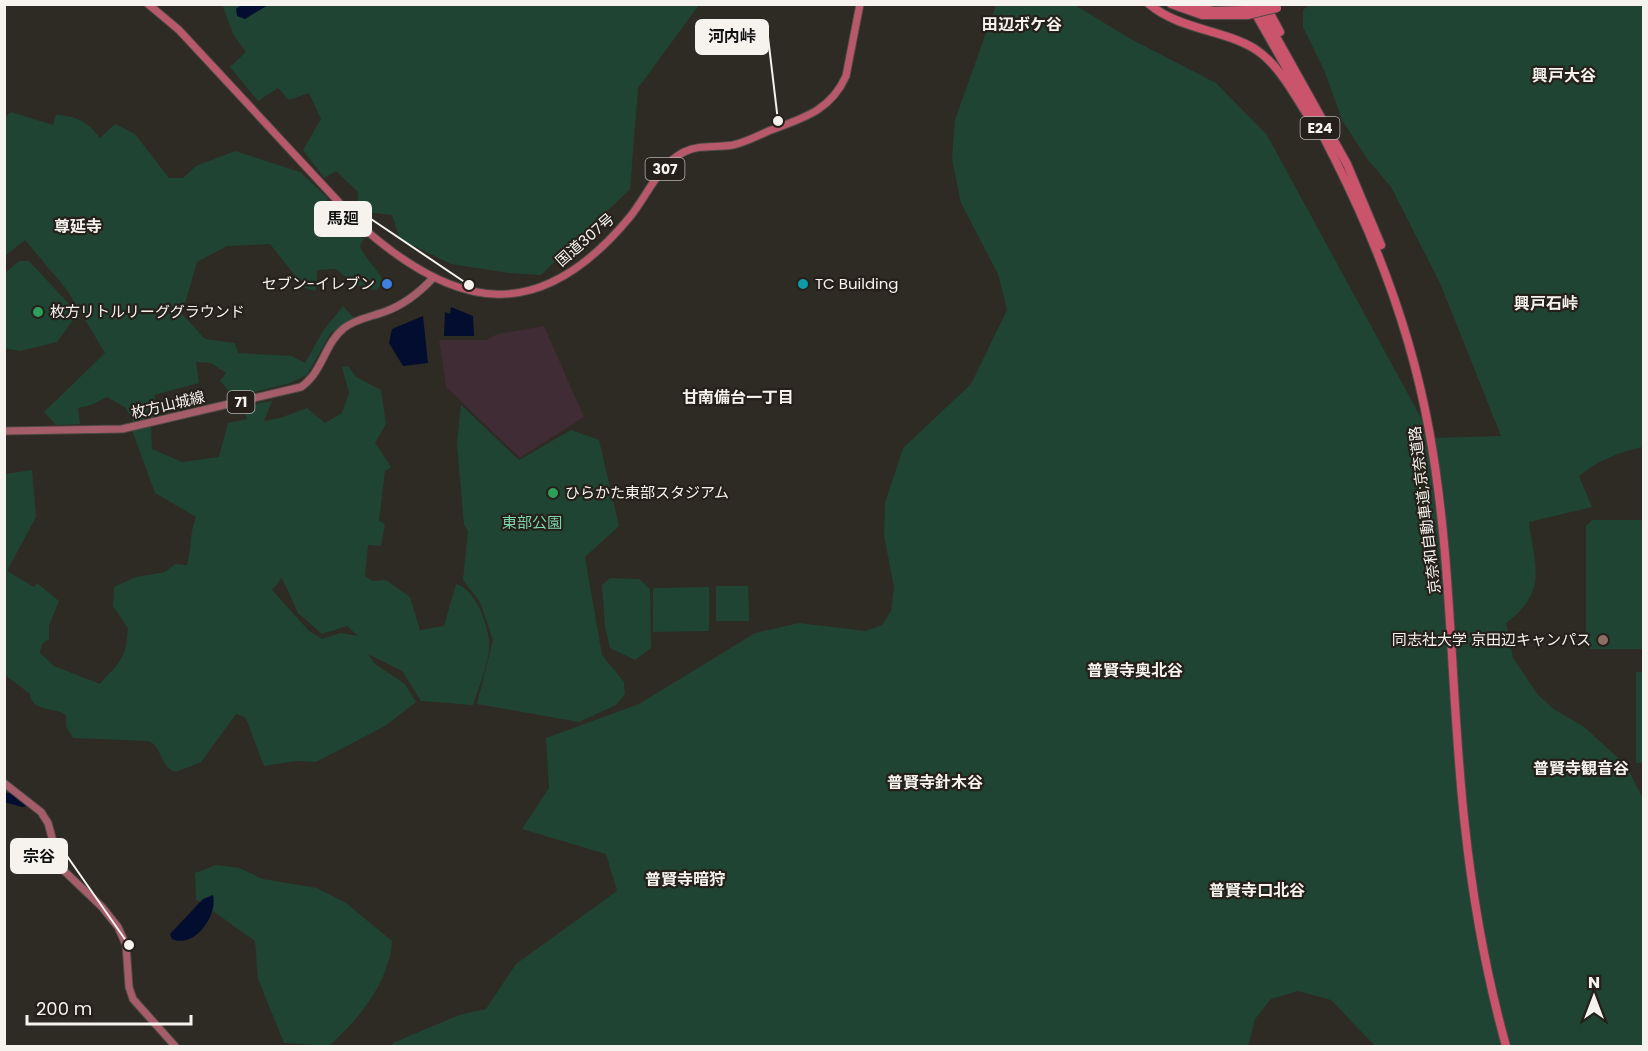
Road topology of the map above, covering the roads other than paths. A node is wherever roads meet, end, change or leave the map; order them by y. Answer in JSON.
{"nodes":[{"id":1,"x":148,"y":4,"type":"edge"},
{"id":2,"x":860,"y":4,"type":"edge"},
{"id":3,"x":1149,"y":4,"type":"edge"},
{"id":4,"x":1171,"y":4,"type":"edge"},
{"id":5,"x":1185,"y":4,"type":"edge"},
{"id":6,"x":1258,"y":4,"type":"edge"},
{"id":7,"x":1274,"y":5,"type":"edge"},
{"id":8,"x":1248,"y":10,"type":"edge"},
{"id":9,"x":1342,"y":155,"type":"junction"},
{"id":10,"x":1341,"y":166,"type":"junction"},
{"id":11,"x":433,"y":278,"type":"junction"},
{"id":12,"x":4,"y":431,"type":"edge"},
{"id":13,"x":4,"y":783,"type":"edge"},
{"id":14,"x":175,"y":1047,"type":"edge"},
{"id":15,"x":1508,"y":1047,"type":"edge"}],
"edges":[{"from":1,"to":11,"type":"highway","name":"国道307号","number":"307"},
{"from":2,"to":11,"type":"highway","name":"国道307号","number":"307"},
{"from":3,"to":10,"type":"highway"},
{"from":4,"to":8,"type":"highway"},
{"from":5,"to":8,"type":"highway"},
{"from":6,"to":9,"type":"highway","name":"京奈和自動車道;京奈道路","number":"E24"},
{"from":7,"to":8,"type":"highway","bridge":true},
{"from":7,"to":9,"type":"highway"},
{"from":8,"to":10,"type":"highway","name":"京奈和自動車道;京奈道路","number":"E24"},
{"from":9,"to":15,"type":"highway","name":"京奈和自動車道;京奈道路","number":"E24"},
{"from":10,"to":15,"type":"highway","name":"京奈和自動車道;京奈道路","number":"E24"},
{"from":11,"to":12,"type":"main road","name":"枚方山城線","number":"71"},
{"from":13,"to":14,"type":"main road"}]}
